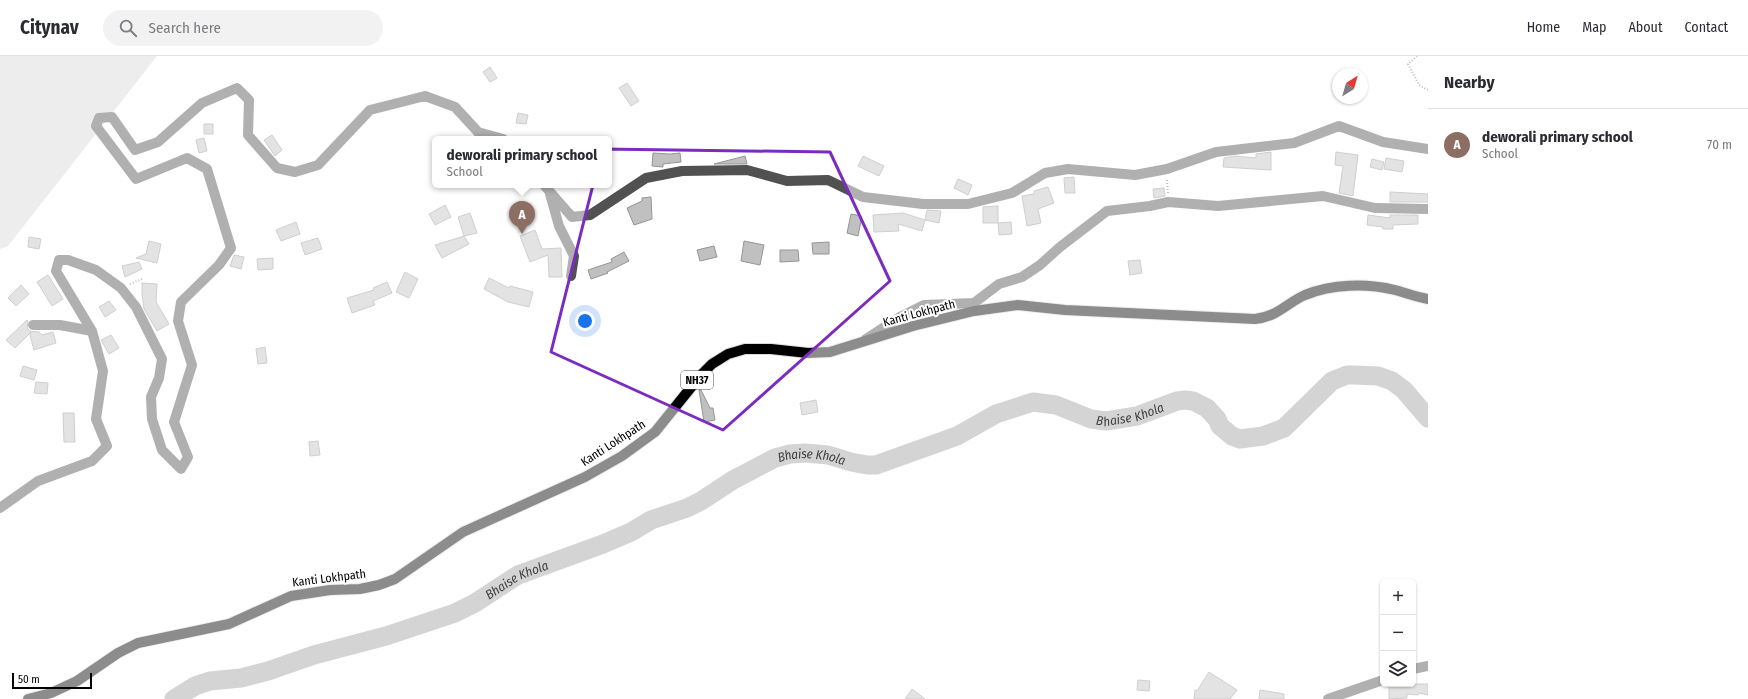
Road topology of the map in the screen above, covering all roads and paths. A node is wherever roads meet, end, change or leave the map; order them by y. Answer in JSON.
{"nodes":[{"id":1,"x":1417,"y":56,"type":"edge"},
{"id":2,"x":1428,"y":90,"type":"edge"},
{"id":3,"x":492,"y":136,"type":"edge"},
{"id":4,"x":1428,"y":149,"type":"edge"},
{"id":5,"x":1167,"y":168,"type":"junction"},
{"id":6,"x":546,"y":188,"type":"edge"},
{"id":7,"x":547,"y":188,"type":"edge"},
{"id":8,"x":1168,"y":202,"type":"junction"},
{"id":9,"x":1428,"y":209,"type":"edge"},
{"id":10,"x":571,"y":276,"type":"dead end"},
{"id":11,"x":1428,"y":299,"type":"edge"},
{"id":12,"x":33,"y":325,"type":"dead end"},
{"id":13,"x":92,"y":331,"type":"junction"},
{"id":14,"x":862,"y":342,"type":"junction"},
{"id":15,"x":0,"y":508,"type":"edge"},
{"id":16,"x":1428,"y":666,"type":"edge"},
{"id":17,"x":1416,"y":668,"type":"edge"},
{"id":18,"x":1380,"y":681,"type":"edge"},
{"id":19,"x":28,"y":699,"type":"edge"},
{"id":20,"x":1328,"y":699,"type":"edge"}],
"edges":[{"from":1,"to":2,"type":"path"},
{"from":3,"to":13,"type":"street"},
{"from":4,"to":5,"type":"street"},
{"from":5,"to":7,"type":"street"},
{"from":5,"to":8,"type":"path"},
{"from":6,"to":10,"type":"street"},
{"from":8,"to":9,"type":"street"},
{"from":8,"to":14,"type":"street"},
{"from":11,"to":14,"type":"main road","name":"Kanti Lokhpath","number":"NH37"},
{"from":12,"to":13,"type":"street"},
{"from":13,"to":15,"type":"street"},
{"from":14,"to":19,"type":"main road","name":"Kanti Lokhpath","number":"NH37"},
{"from":16,"to":17,"type":"street"},
{"from":18,"to":20,"type":"street"}]}
